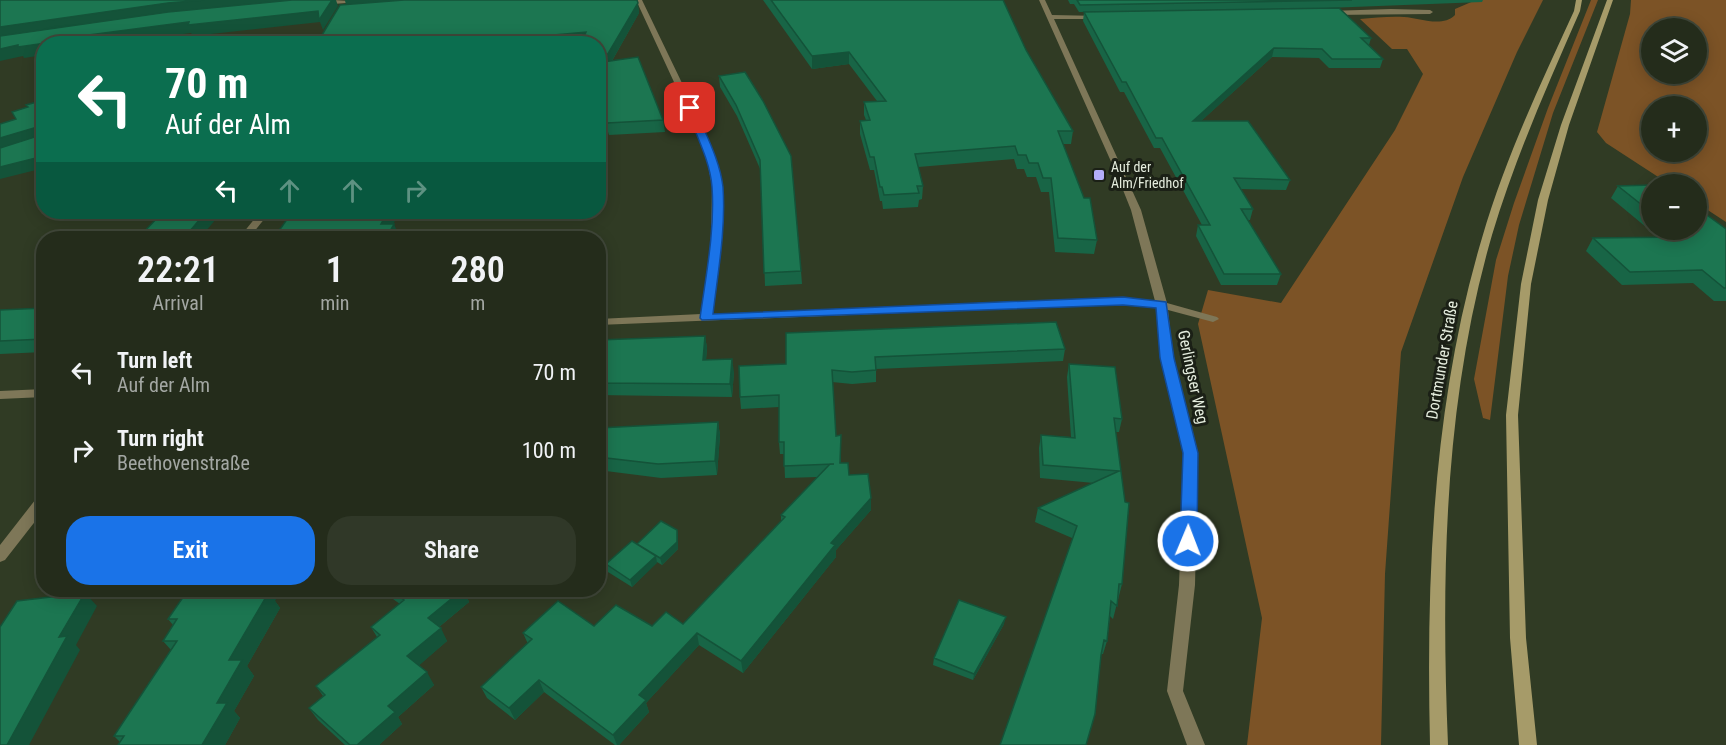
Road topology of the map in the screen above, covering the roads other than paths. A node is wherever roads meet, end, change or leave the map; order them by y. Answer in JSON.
{"nodes":[{"id":1,"x":346,"y":0,"type":"edge"},
{"id":2,"x":639,"y":0,"type":"edge"},
{"id":3,"x":1042,"y":0,"type":"edge"},
{"id":4,"x":1579,"y":0,"type":"edge"},
{"id":5,"x":1610,"y":0,"type":"edge"},
{"id":6,"x":313,"y":3,"type":"edge"},
{"id":7,"x":339,"y":11,"type":"edge"},
{"id":8,"x":1430,"y":12,"type":"dead end"},
{"id":9,"x":1319,"y":14,"type":"edge"},
{"id":10,"x":1050,"y":17,"type":"junction"},
{"id":11,"x":1108,"y":17,"type":"edge"},
{"id":12,"x":259,"y":219,"type":"edge"},
{"id":13,"x":250,"y":231,"type":"edge"},
{"id":14,"x":1162,"y":305,"type":"junction"},
{"id":15,"x":706,"y":318,"type":"junction"},
{"id":16,"x":1213,"y":319,"type":"dead end"},
{"id":17,"x":606,"y":322,"type":"edge"},
{"id":18,"x":36,"y":393,"type":"edge"},
{"id":19,"x":0,"y":395,"type":"edge"},
{"id":20,"x":36,"y":509,"type":"edge"},
{"id":21,"x":0,"y":556,"type":"edge"},
{"id":22,"x":1196,"y":745,"type":"edge"},
{"id":23,"x":1439,"y":745,"type":"edge"},
{"id":24,"x":1528,"y":745,"type":"edge"}],
"edges":[{"from":1,"to":6,"type":"street"},
{"from":1,"to":7,"type":"street"},
{"from":2,"to":15,"type":"street"},
{"from":3,"to":10,"type":"street","name":"Gerlingser Weg"},
{"from":4,"to":23,"type":"main road","name":"Dortmunder Straße"},
{"from":5,"to":24,"type":"main road"},
{"from":8,"to":9,"type":"street"},
{"from":10,"to":11,"type":"street"},
{"from":10,"to":14,"type":"street","name":"Gerlingser Weg"},
{"from":12,"to":13,"type":"street"},
{"from":14,"to":15,"type":"street"},
{"from":14,"to":16,"type":"street"},
{"from":14,"to":22,"type":"street","name":"Gerlingser Weg"},
{"from":15,"to":17,"type":"street"},
{"from":18,"to":19,"type":"street"},
{"from":20,"to":21,"type":"street"}]}
